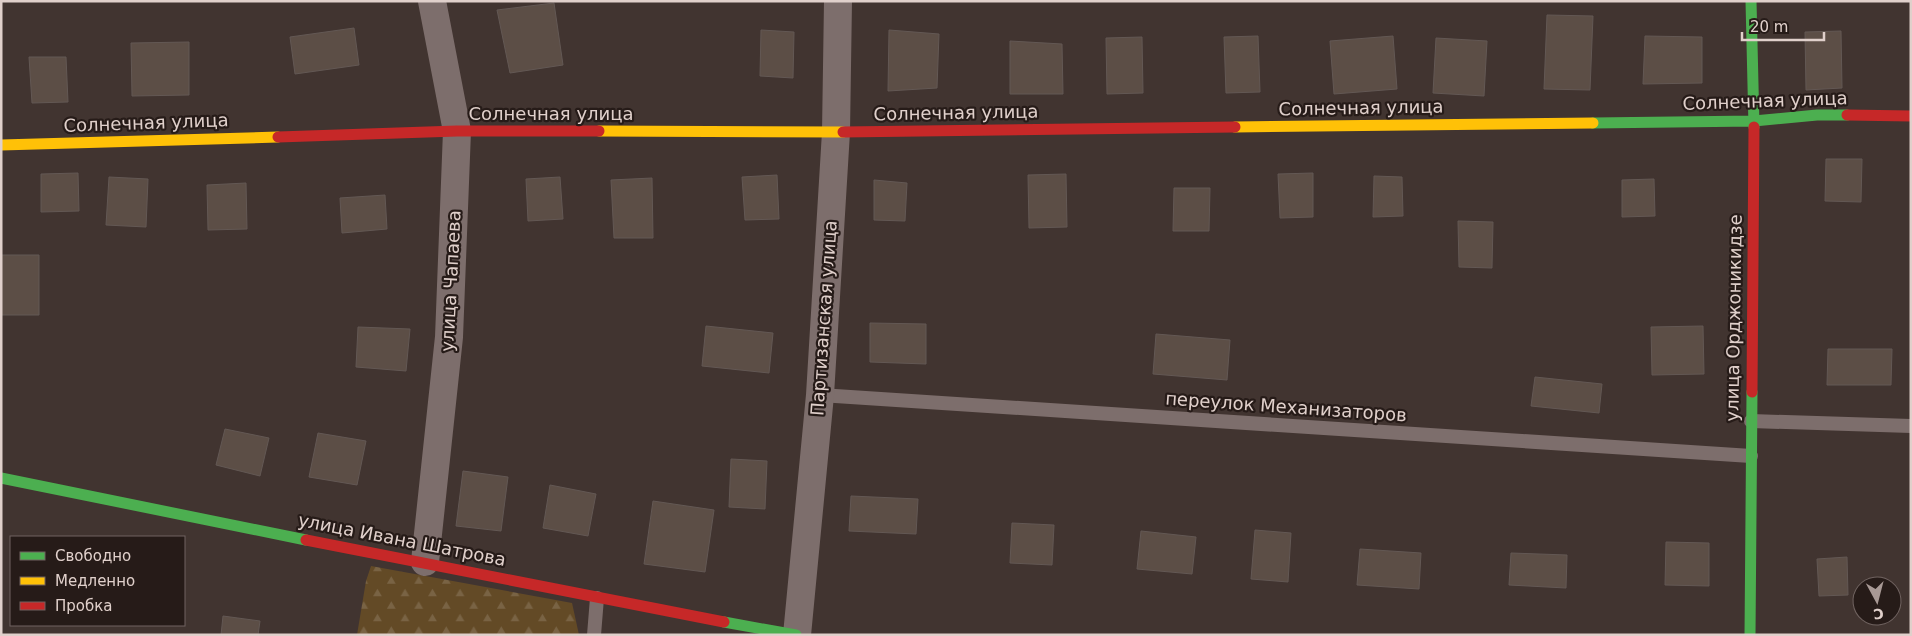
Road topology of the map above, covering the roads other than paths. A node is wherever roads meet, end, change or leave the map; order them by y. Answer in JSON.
{"nodes":[{"id":1,"x":432,"y":1,"type":"edge"},
{"id":2,"x":838,"y":1,"type":"edge"},
{"id":3,"x":1751,"y":1,"type":"edge"},
{"id":4,"x":1911,"y":116,"type":"edge"},
{"id":5,"x":1754,"y":121,"type":"junction"},
{"id":6,"x":457,"y":131,"type":"junction"},
{"id":7,"x":836,"y":132,"type":"junction"},
{"id":8,"x":1,"y":145,"type":"edge"},
{"id":9,"x":820,"y":396,"type":"junction"},
{"id":10,"x":1750,"y":421,"type":"junction"},
{"id":11,"x":1911,"y":426,"type":"edge"},
{"id":12,"x":1751,"y":456,"type":"junction"},
{"id":13,"x":1,"y":478,"type":"edge"},
{"id":14,"x":425,"y":562,"type":"junction"},
{"id":15,"x":597,"y":598,"type":"junction"},
{"id":16,"x":594,"y":635,"type":"edge"},
{"id":17,"x":797,"y":635,"type":"edge"},
{"id":18,"x":1750,"y":635,"type":"edge"}],
"edges":[{"from":1,"to":6,"type":"street","name":"улица Чапаева"},
{"from":2,"to":7,"type":"street","name":"Партизанская улица"},
{"from":3,"to":5,"type":"street","name":"улица Орджоникидзе"},
{"from":4,"to":5,"type":"street","name":"Солнечная улица"},
{"from":5,"to":7,"type":"street","name":"Солнечная улица"},
{"from":5,"to":10,"type":"street","name":"улица Орджоникидзе"},
{"from":6,"to":7,"type":"street","name":"Солнечная улица"},
{"from":6,"to":8,"type":"street","name":"Солнечная улица"},
{"from":6,"to":14,"type":"street","name":"улица Чапаева"},
{"from":7,"to":9,"type":"street","name":"Партизанская улица"},
{"from":9,"to":12,"type":"lane","name":"переулок Механизаторов"},
{"from":9,"to":17,"type":"street","name":"Партизанская улица"},
{"from":10,"to":11,"type":"lane"},
{"from":10,"to":12,"type":"street","name":"улица Орджоникидзе"},
{"from":12,"to":18,"type":"street","name":"улица Орджоникидзе"},
{"from":13,"to":14,"type":"street","name":"улица Ивана Шатрова"},
{"from":14,"to":15,"type":"street","name":"улица Ивана Шатрова"},
{"from":15,"to":16,"type":"lane"},
{"from":15,"to":17,"type":"street","name":"улица Ивана Шатрова"}]}
